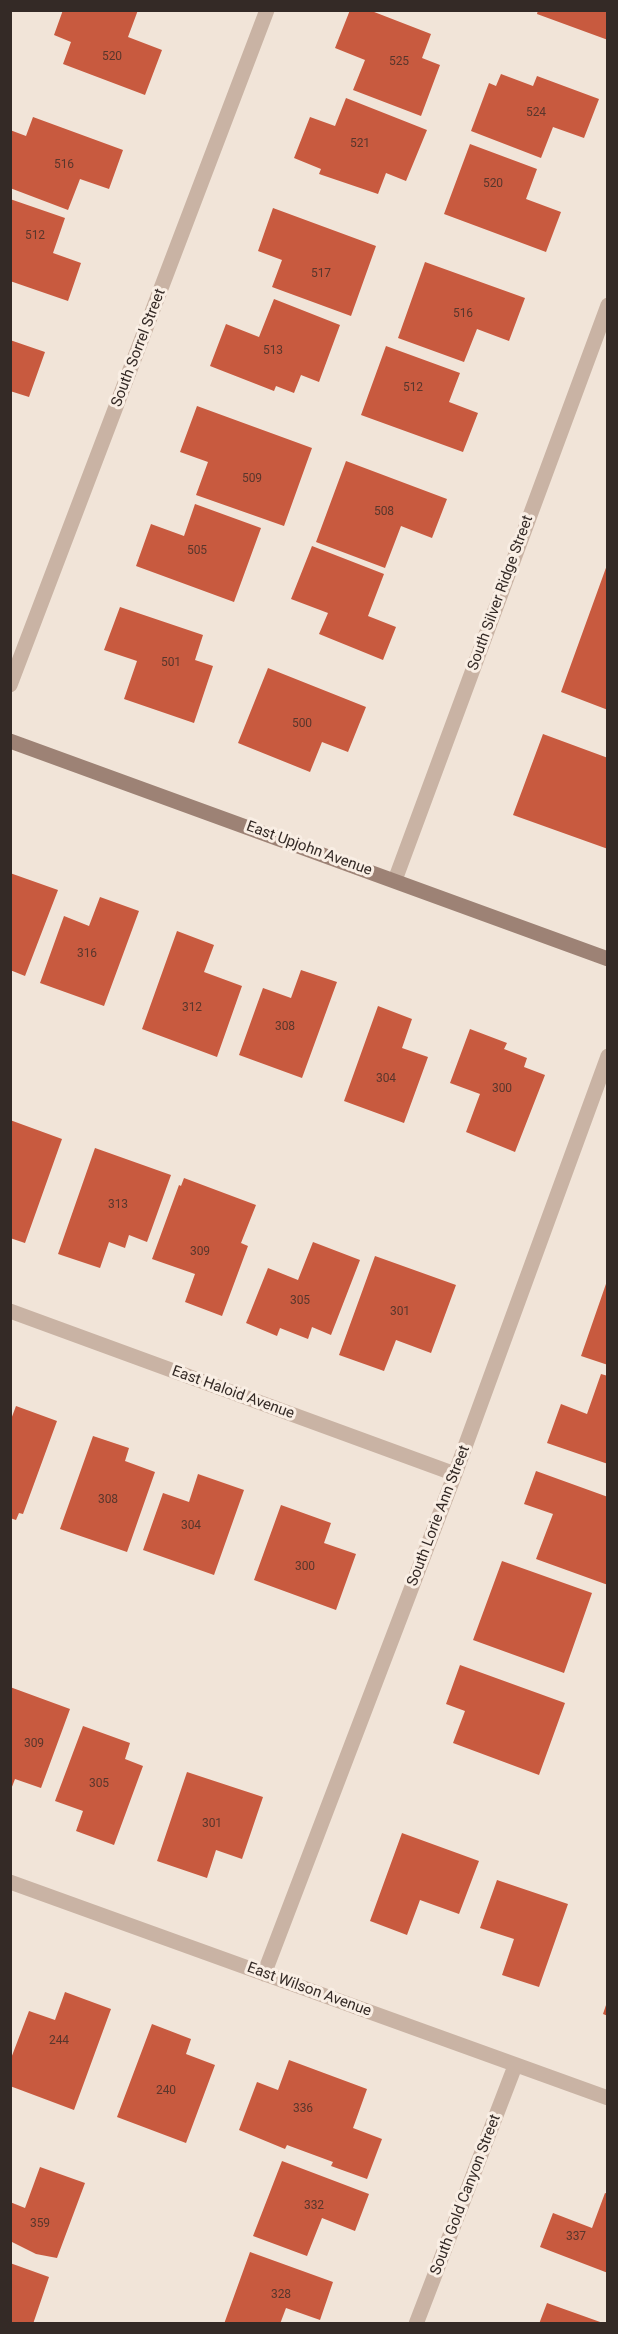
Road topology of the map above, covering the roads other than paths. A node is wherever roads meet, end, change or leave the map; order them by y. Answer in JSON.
{"nodes":[{"id":1,"x":267,"y":10,"type":"edge"},
{"id":2,"x":608,"y":305,"type":"edge"},
{"id":3,"x":10,"y":685,"type":"edge"},
{"id":4,"x":10,"y":741,"type":"edge"},
{"id":5,"x":395,"y":880,"type":"junction"},
{"id":6,"x":608,"y":959,"type":"edge"},
{"id":7,"x":608,"y":1056,"type":"edge"},
{"id":8,"x":10,"y":1311,"type":"edge"},
{"id":9,"x":455,"y":1474,"type":"junction"},
{"id":10,"x":10,"y":1882,"type":"edge"},
{"id":11,"x":264,"y":1974,"type":"junction"},
{"id":12,"x":515,"y":2066,"type":"junction"},
{"id":13,"x":608,"y":2098,"type":"edge"},
{"id":14,"x":416,"y":2324,"type":"edge"}],
"edges":[{"from":1,"to":3,"type":"street","name":"South Sorrel Street"},
{"from":2,"to":5,"type":"street","name":"South Silver Ridge Street"},
{"from":4,"to":5,"type":"street","name":"East Upjohn Avenue"},
{"from":5,"to":6,"type":"street","name":"East Upjohn Avenue"},
{"from":7,"to":9,"type":"street","name":"South Lorie Ann Street"},
{"from":8,"to":9,"type":"street","name":"East Haloid Avenue"},
{"from":9,"to":11,"type":"street","name":"South Lorie Ann Street"},
{"from":10,"to":11,"type":"street","name":"East Wilson Avenue"},
{"from":11,"to":12,"type":"street","name":"East Wilson Avenue"},
{"from":12,"to":13,"type":"street","name":"East Wilson Avenue"},
{"from":12,"to":14,"type":"street","name":"South Gold Canyon Street"}]}
